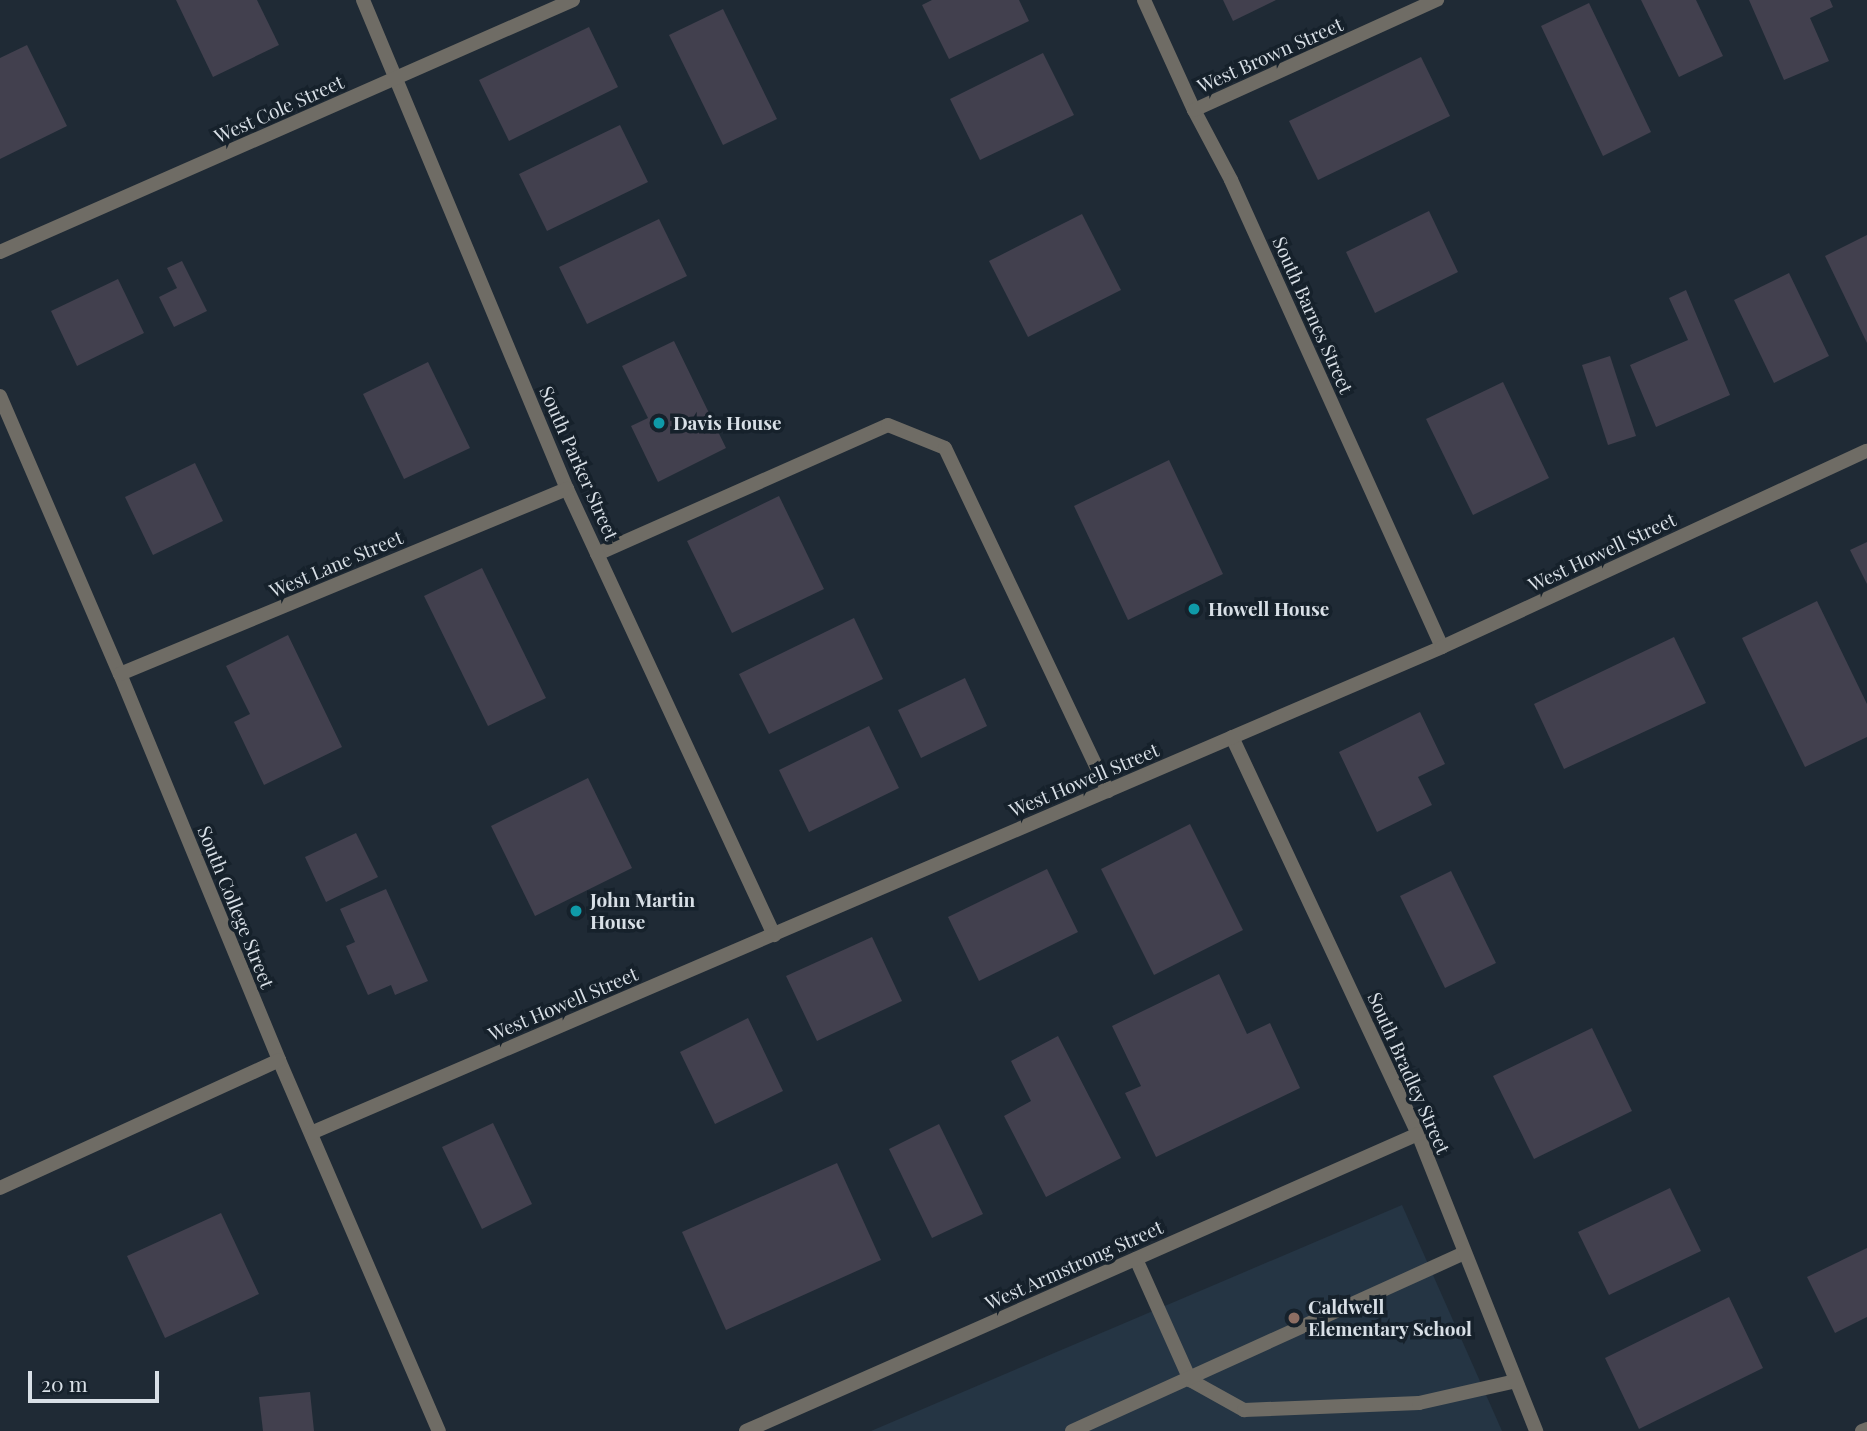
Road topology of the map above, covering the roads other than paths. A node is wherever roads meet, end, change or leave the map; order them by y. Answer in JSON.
{"nodes":[{"id":1,"x":363,"y":0,"type":"edge"},
{"id":2,"x":573,"y":0,"type":"edge"},
{"id":3,"x":1144,"y":0,"type":"edge"},
{"id":4,"x":1437,"y":0,"type":"edge"},
{"id":5,"x":396,"y":79,"type":"junction"},
{"id":6,"x":1194,"y":110,"type":"junction"},
{"id":7,"x":0,"y":252,"type":"edge"},
{"id":8,"x":0,"y":396,"type":"edge"},
{"id":9,"x":1867,"y":451,"type":"edge"},
{"id":10,"x":567,"y":489,"type":"junction"},
{"id":11,"x":597,"y":554,"type":"junction"},
{"id":12,"x":1442,"y":648,"type":"junction"},
{"id":13,"x":120,"y":674,"type":"junction"},
{"id":14,"x":1232,"y":737,"type":"junction"},
{"id":15,"x":1108,"y":791,"type":"junction"},
{"id":16,"x":774,"y":935,"type":"junction"},
{"id":17,"x":279,"y":1060,"type":"junction"},
{"id":18,"x":311,"y":1133,"type":"junction"},
{"id":19,"x":1418,"y":1134,"type":"junction"},
{"id":20,"x":0,"y":1188,"type":"edge"},
{"id":21,"x":1465,"y":1254,"type":"junction"},
{"id":22,"x":1136,"y":1259,"type":"junction"},
{"id":23,"x":1190,"y":1380,"type":"junction"},
{"id":24,"x":1516,"y":1381,"type":"junction"},
{"id":25,"x":1867,"y":1429,"type":"edge"},
{"id":26,"x":439,"y":1431,"type":"edge"},
{"id":27,"x":746,"y":1431,"type":"edge"},
{"id":28,"x":1072,"y":1431,"type":"edge"},
{"id":29,"x":1536,"y":1431,"type":"edge"},
{"id":30,"x":1862,"y":1431,"type":"edge"}],
"edges":[{"from":1,"to":5,"type":"street","name":"South Parker Street"},
{"from":2,"to":5,"type":"street","name":"West Cole Street"},
{"from":3,"to":6,"type":"street","name":"South Barnes Street"},
{"from":4,"to":6,"type":"street","name":"West Brown Street"},
{"from":5,"to":7,"type":"street","name":"West Cole Street"},
{"from":5,"to":10,"type":"street","name":"South Parker Street"},
{"from":6,"to":12,"type":"street","name":"South Barnes Street"},
{"from":8,"to":13,"type":"street","name":"South College Street"},
{"from":9,"to":12,"type":"street","name":"West Howell Street"},
{"from":10,"to":11,"type":"street","name":"South Parker Street"},
{"from":10,"to":13,"type":"street","name":"West Lane Street"},
{"from":11,"to":15,"type":"street"},
{"from":11,"to":16,"type":"street","name":"South Parker Street"},
{"from":12,"to":14,"type":"street","name":"West Howell Street"},
{"from":13,"to":17,"type":"street","name":"South College Street"},
{"from":14,"to":15,"type":"street","name":"West Howell Street"},
{"from":14,"to":19,"type":"street","name":"South Bradley Street"},
{"from":15,"to":16,"type":"street","name":"West Howell Street"},
{"from":16,"to":18,"type":"street","name":"West Howell Street"},
{"from":17,"to":18,"type":"street","name":"South College Street"},
{"from":17,"to":20,"type":"street"},
{"from":18,"to":26,"type":"street","name":"South College Street"},
{"from":19,"to":21,"type":"street","name":"South Bradley Street"},
{"from":19,"to":22,"type":"street","name":"West Armstrong Street"},
{"from":21,"to":23,"type":"street"},
{"from":21,"to":24,"type":"street","name":"South Bradley Street"},
{"from":22,"to":23,"type":"street"},
{"from":22,"to":27,"type":"street","name":"West Armstrong Street"},
{"from":23,"to":24,"type":"street"},
{"from":23,"to":28,"type":"street"},
{"from":24,"to":29,"type":"street","name":"South Bradley Street"},
{"from":25,"to":30,"type":"street"}]}
